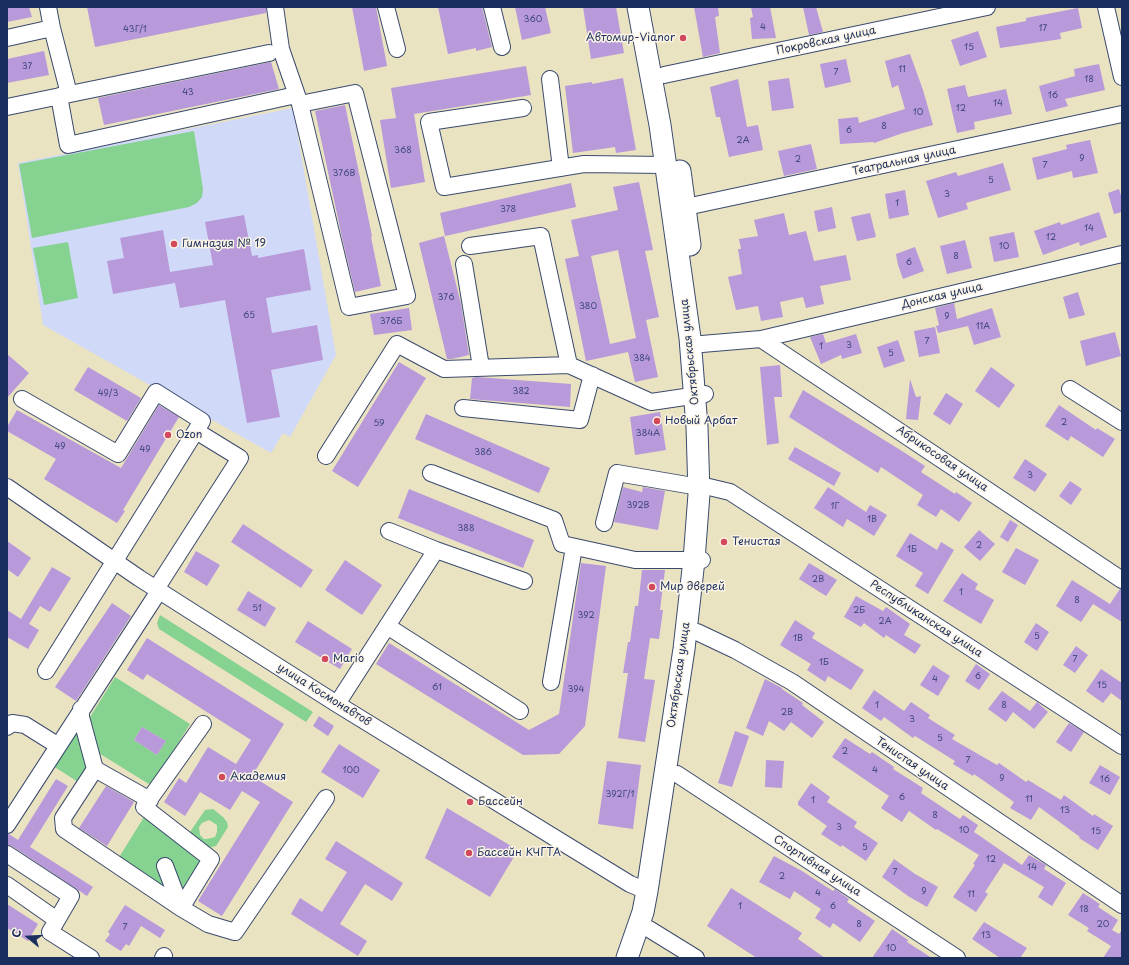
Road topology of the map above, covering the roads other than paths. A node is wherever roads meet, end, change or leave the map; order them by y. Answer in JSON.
{"nodes":[{"id":1,"x":48,"y":7,"type":"edge"},
{"id":2,"x":275,"y":7,"type":"edge"},
{"id":3,"x":386,"y":7,"type":"edge"},
{"id":4,"x":492,"y":7,"type":"edge"},
{"id":5,"x":638,"y":7,"type":"edge"},
{"id":6,"x":650,"y":7,"type":"edge"},
{"id":7,"x":987,"y":7,"type":"edge"},
{"id":8,"x":1106,"y":7,"type":"edge"},
{"id":9,"x":52,"y":28,"type":"junction"},
{"id":10,"x":7,"y":38,"type":"edge"},
{"id":11,"x":502,"y":48,"type":"dead end"},
{"id":12,"x":397,"y":49,"type":"dead end"},
{"id":13,"x":270,"y":53,"type":"dead end"},
{"id":14,"x":664,"y":75,"type":"junction"},
{"id":15,"x":1122,"y":77,"type":"edge"},
{"id":16,"x":550,"y":79,"type":"dead end"},
{"id":17,"x":64,"y":95,"type":"junction"},
{"id":18,"x":298,"y":99,"type":"junction"},
{"id":19,"x":7,"y":107,"type":"edge"},
{"id":20,"x":524,"y":108,"type":"dead end"},
{"id":21,"x":1122,"y":114,"type":"edge"},
{"id":22,"x":665,"y":165,"type":"junction"},
{"id":23,"x":561,"y":168,"type":"junction"},
{"id":24,"x":686,"y":208,"type":"junction"},
{"id":25,"x":470,"y":246,"type":"dead end"},
{"id":26,"x":1122,"y":254,"type":"edge"},
{"id":27,"x":464,"y":264,"type":"dead end"},
{"id":28,"x":761,"y":339,"type":"junction"},
{"id":29,"x":696,"y":344,"type":"junction"},
{"id":30,"x":569,"y":364,"type":"junction"},
{"id":31,"x":481,"y":368,"type":"junction"},
{"id":32,"x":592,"y":375,"type":"junction"},
{"id":33,"x":1070,"y":389,"type":"dead end"},
{"id":34,"x":700,"y":395,"type":"junction"},
{"id":35,"x":22,"y":399,"type":"dead end"},
{"id":36,"x":463,"y":408,"type":"dead end"},
{"id":37,"x":1122,"y":422,"type":"edge"},
{"id":38,"x":196,"y":431,"type":"junction"},
{"id":39,"x":326,"y":456,"type":"dead end"},
{"id":40,"x":431,"y":473,"type":"dead end"},
{"id":41,"x":7,"y":487,"type":"edge"},
{"id":42,"x":704,"y":487,"type":"junction"},
{"id":43,"x":604,"y":523,"type":"dead end"},
{"id":44,"x":389,"y":531,"type":"dead end"},
{"id":45,"x":574,"y":547,"type":"junction"},
{"id":46,"x":436,"y":550,"type":"junction"},
{"id":47,"x":698,"y":560,"type":"junction"},
{"id":48,"x":114,"y":561,"type":"junction"},
{"id":49,"x":1122,"y":580,"type":"edge"},
{"id":50,"x":524,"y":581,"type":"dead end"},
{"id":51,"x":157,"y":590,"type":"junction"},
{"id":52,"x":387,"y":626,"type":"junction"},
{"id":53,"x":697,"y":632,"type":"junction"},
{"id":54,"x":46,"y":671,"type":"dead end"},
{"id":55,"x":551,"y":682,"type":"dead end"},
{"id":56,"x":337,"y":704,"type":"junction"},
{"id":57,"x":81,"y":709,"type":"junction"},
{"id":58,"x":520,"y":711,"type":"dead end"},
{"id":59,"x":203,"y":724,"type":"dead end"},
{"id":60,"x":7,"y":727,"type":"edge"},
{"id":61,"x":57,"y":746,"type":"junction"},
{"id":62,"x":1122,"y":746,"type":"edge"},
{"id":63,"x":94,"y":769,"type":"junction"},
{"id":64,"x":677,"y":774,"type":"junction"},
{"id":65,"x":326,"y":798,"type":"dead end"},
{"id":66,"x":150,"y":800,"type":"junction"},
{"id":67,"x":7,"y":825,"type":"edge"},
{"id":68,"x":7,"y":854,"type":"edge"},
{"id":69,"x":165,"y":866,"type":"dead end"},
{"id":70,"x":7,"y":885,"type":"edge"},
{"id":71,"x":647,"y":891,"type":"junction"},
{"id":72,"x":1122,"y":905,"type":"edge"},
{"id":73,"x":181,"y":908,"type":"junction"},
{"id":74,"x":57,"y":920,"type":"junction"},
{"id":75,"x":650,"y":929,"type":"junction"},
{"id":76,"x":91,"y":958,"type":"edge"},
{"id":77,"x":627,"y":958,"type":"edge"},
{"id":78,"x":639,"y":958,"type":"edge"},
{"id":79,"x":696,"y":958,"type":"edge"},
{"id":80,"x":957,"y":958,"type":"edge"}],
"edges":[{"from":1,"to":9,"type":"street"},
{"from":2,"to":18,"type":"street"},
{"from":3,"to":12,"type":"street"},
{"from":4,"to":11,"type":"street"},
{"from":5,"to":22,"type":"main road","name":"Октябрьская улица"},
{"from":6,"to":14,"type":"main road","name":"Октябрьская улица"},
{"from":7,"to":14,"type":"street","name":"Покровская улица"},
{"from":8,"to":15,"type":"street"},
{"from":9,"to":10,"type":"street"},
{"from":9,"to":17,"type":"street"},
{"from":13,"to":17,"type":"street"},
{"from":14,"to":24,"type":"main road","name":"Октябрьская улица"},
{"from":16,"to":23,"type":"street"},
{"from":17,"to":18,"type":"street"},
{"from":17,"to":19,"type":"street"},
{"from":18,"to":18,"type":"street"},
{"from":20,"to":23,"type":"street"},
{"from":21,"to":24,"type":"street","name":"Театральная улица"},
{"from":22,"to":23,"type":"street"},
{"from":22,"to":29,"type":"main road","name":"Октябрьская улица"},
{"from":24,"to":29,"type":"main road","name":"Октябрьская улица"},
{"from":25,"to":30,"type":"street"},
{"from":26,"to":28,"type":"street","name":"Донская улица"},
{"from":27,"to":31,"type":"street"},
{"from":28,"to":29,"type":"street","name":"Донская улица"},
{"from":28,"to":49,"type":"street","name":"Абрикосовая улица"},
{"from":29,"to":34,"type":"main road","name":"Октябрьская улица"},
{"from":30,"to":31,"type":"street"},
{"from":30,"to":32,"type":"street"},
{"from":31,"to":39,"type":"street"},
{"from":32,"to":34,"type":"street"},
{"from":32,"to":36,"type":"street"},
{"from":33,"to":37,"type":"street"},
{"from":34,"to":42,"type":"main road","name":"Октябрьская улица"},
{"from":35,"to":38,"type":"street"},
{"from":38,"to":48,"type":"street"},
{"from":38,"to":51,"type":"street"},
{"from":40,"to":45,"type":"street"},
{"from":41,"to":48,"type":"street","name":"улица Космонавтов"},
{"from":42,"to":43,"type":"street","name":"Республиканская улица"},
{"from":42,"to":47,"type":"main road","name":"Октябрьская улица"},
{"from":42,"to":62,"type":"street","name":"Республиканская улица"},
{"from":44,"to":46,"type":"street"},
{"from":45,"to":47,"type":"street"},
{"from":45,"to":55,"type":"street"},
{"from":46,"to":50,"type":"street"},
{"from":46,"to":52,"type":"street"},
{"from":47,"to":53,"type":"main road","name":"Октябрьская улица"},
{"from":47,"to":71,"type":"main road","name":"Октябрьская улица"},
{"from":48,"to":51,"type":"street","name":"улица Космонавтов"},
{"from":48,"to":54,"type":"street"},
{"from":51,"to":56,"type":"street","name":"улица Космонавтов"},
{"from":51,"to":57,"type":"street"},
{"from":52,"to":56,"type":"street"},
{"from":52,"to":58,"type":"street"},
{"from":53,"to":64,"type":"main road","name":"Октябрьская улица"},
{"from":53,"to":72,"type":"street","name":"Тенистая улица"},
{"from":56,"to":71,"type":"street","name":"улица Космонавтов"},
{"from":57,"to":61,"type":"street"},
{"from":57,"to":63,"type":"street"},
{"from":59,"to":66,"type":"street"},
{"from":60,"to":61,"type":"street"},
{"from":61,"to":67,"type":"street"},
{"from":63,"to":66,"type":"street"},
{"from":63,"to":73,"type":"street"},
{"from":64,"to":75,"type":"main road","name":"Октябрьская улица"},
{"from":64,"to":80,"type":"street","name":"Спортивная улица"},
{"from":65,"to":73,"type":"street"},
{"from":66,"to":73,"type":"street"},
{"from":68,"to":74,"type":"street"},
{"from":69,"to":73,"type":"street"},
{"from":70,"to":74,"type":"street"},
{"from":71,"to":77,"type":"main road","name":"Октябрьская улица"},
{"from":74,"to":76,"type":"street"},
{"from":75,"to":78,"type":"main road","name":"Октябрьская улица"},
{"from":75,"to":79,"type":"street"}]}
